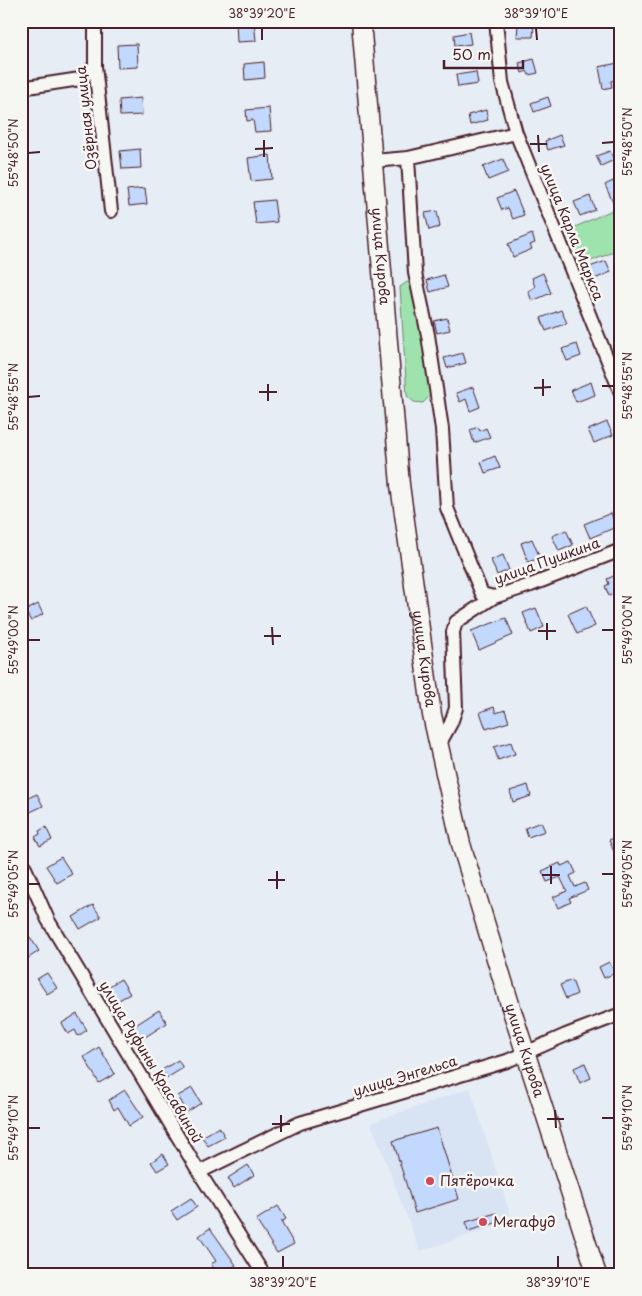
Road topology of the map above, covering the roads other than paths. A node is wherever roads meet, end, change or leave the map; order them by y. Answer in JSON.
{"nodes":[{"id":1,"x":95,"y":21,"type":"edge"},
{"id":2,"x":360,"y":21,"type":"edge"},
{"id":3,"x":496,"y":21,"type":"edge"},
{"id":4,"x":95,"y":66,"type":"junction"},
{"id":5,"x":21,"y":88,"type":"edge"},
{"id":6,"x":516,"y":132,"type":"junction"},
{"id":7,"x":408,"y":158,"type":"junction"},
{"id":8,"x":373,"y":160,"type":"junction"},
{"id":9,"x":111,"y":211,"type":"dead end"},
{"id":10,"x":621,"y":393,"type":"edge"},
{"id":11,"x":621,"y":550,"type":"edge"},
{"id":12,"x":488,"y":595,"type":"junction"},
{"id":13,"x":438,"y":746,"type":"junction"},
{"id":14,"x":21,"y":860,"type":"edge"},
{"id":15,"x":621,"y":1014,"type":"edge"},
{"id":16,"x":526,"y":1052,"type":"junction"},
{"id":17,"x":199,"y":1172,"type":"junction"},
{"id":18,"x":264,"y":1275,"type":"edge"},
{"id":19,"x":597,"y":1275,"type":"edge"}],
"edges":[{"from":1,"to":4,"type":"street","name":"Озёрная улица"},
{"from":2,"to":8,"type":"main road","name":"улица Кирова"},
{"from":3,"to":6,"type":"street","name":"улица Карла Маркса"},
{"from":4,"to":5,"type":"street"},
{"from":4,"to":9,"type":"street","name":"Озёрная улица"},
{"from":6,"to":7,"type":"street"},
{"from":6,"to":10,"type":"street","name":"улица Карла Маркса"},
{"from":7,"to":8,"type":"street"},
{"from":7,"to":12,"type":"street"},
{"from":8,"to":13,"type":"main road","name":"улица Кирова"},
{"from":11,"to":12,"type":"street","name":"улица Пушкина"},
{"from":12,"to":13,"type":"street","name":"улица Пушкина"},
{"from":13,"to":16,"type":"main road","name":"улица Кирова"},
{"from":14,"to":17,"type":"street","name":"улица Руфины Красавиной"},
{"from":15,"to":16,"type":"street","name":"улица Энгельса"},
{"from":16,"to":17,"type":"street","name":"улица Энгельса"},
{"from":16,"to":19,"type":"main road","name":"улица Кирова"},
{"from":17,"to":18,"type":"street","name":"улица Руфины Красавиной"}]}
